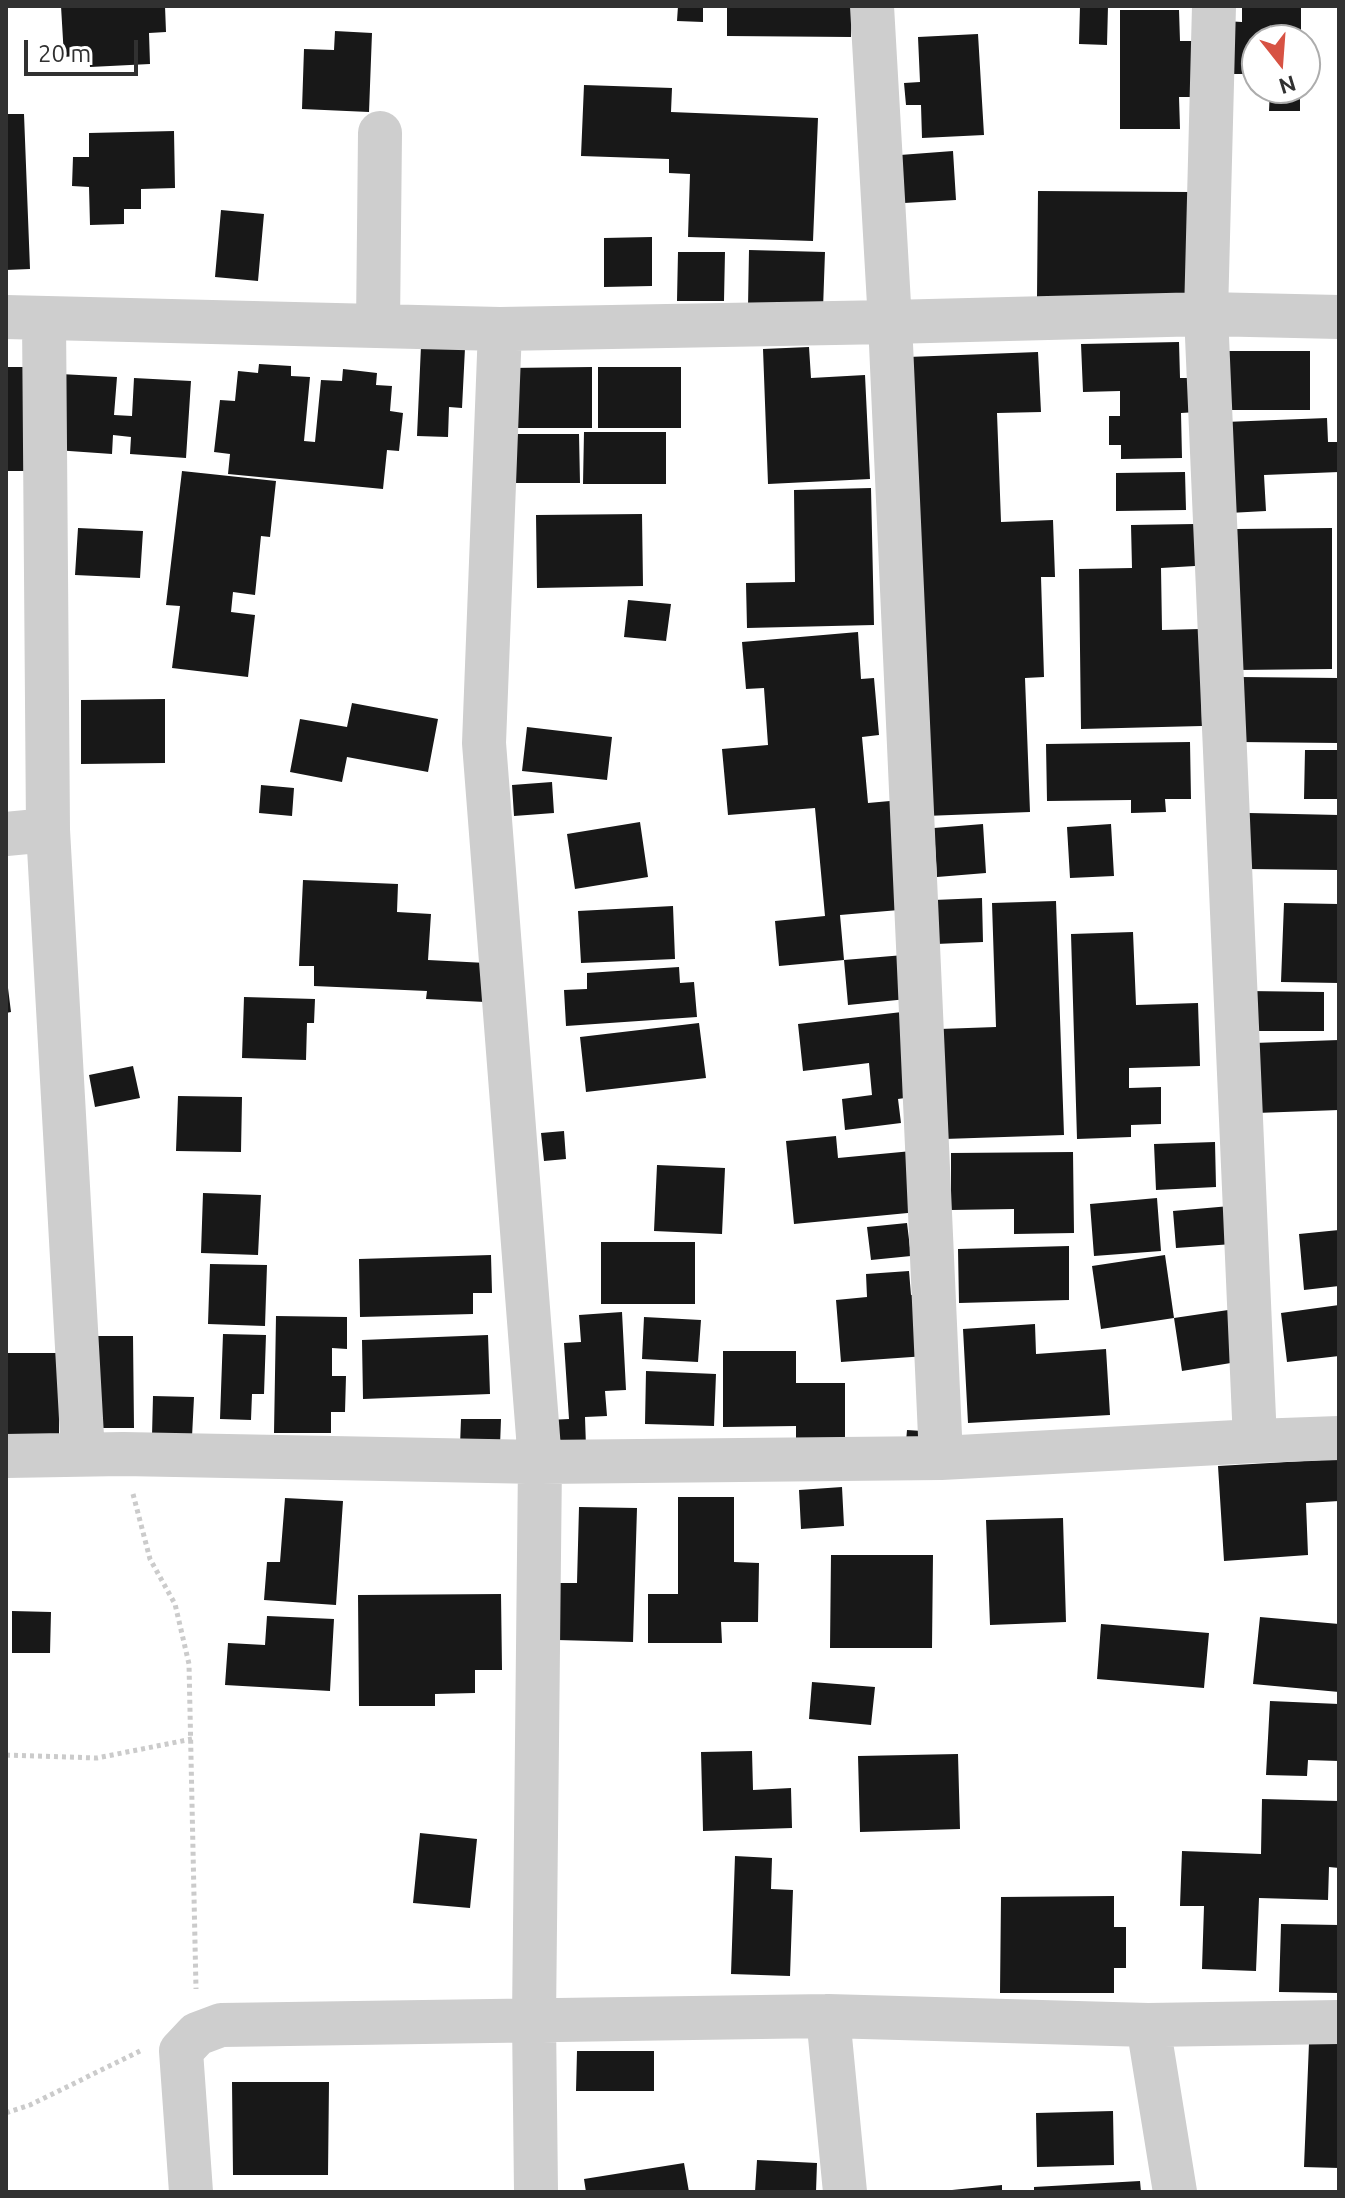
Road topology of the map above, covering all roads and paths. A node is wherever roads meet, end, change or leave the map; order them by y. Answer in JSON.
{"nodes":[{"id":1,"x":872,"y":6,"type":"edge"},
{"id":2,"x":1214,"y":6,"type":"edge"},
{"id":3,"x":380,"y":133,"type":"dead end"},
{"id":4,"x":1206,"y":314,"type":"junction"},
{"id":5,"x":25,"y":317,"type":"edge"},
{"id":6,"x":1339,"y":317,"type":"edge"},
{"id":7,"x":890,"y":322,"type":"junction"},
{"id":8,"x":378,"y":326,"type":"junction"},
{"id":9,"x":500,"y":329,"type":"junction"},
{"id":10,"x":27,"y":832,"type":"edge"},
{"id":11,"x":1339,"y":1438,"type":"edge"},
{"id":12,"x":1255,"y":1441,"type":"junction"},
{"id":13,"x":103,"y":1454,"type":"junction"},
{"id":14,"x":6,"y":1456,"type":"edge"},
{"id":15,"x":941,"y":1458,"type":"junction"},
{"id":16,"x":540,"y":1462,"type":"junction"},
{"id":17,"x":192,"y":1739,"type":"junction"},
{"id":18,"x":6,"y":1755,"type":"edge"},
{"id":19,"x":828,"y":2016,"type":"junction"},
{"id":20,"x":534,"y":2019,"type":"junction"},
{"id":21,"x":1339,"y":2022,"type":"edge"},
{"id":22,"x":1148,"y":2025,"type":"junction"},
{"id":23,"x":192,"y":2037,"type":"junction"},
{"id":24,"x":6,"y":2113,"type":"edge"},
{"id":25,"x":191,"y":2192,"type":"edge"},
{"id":26,"x":536,"y":2192,"type":"edge"},
{"id":27,"x":845,"y":2192,"type":"edge"},
{"id":28,"x":1175,"y":2192,"type":"edge"}],
"edges":[{"from":1,"to":7,"type":"street"},
{"from":2,"to":4,"type":"street"},
{"from":3,"to":8,"type":"street"},
{"from":4,"to":6,"type":"street"},
{"from":4,"to":7,"type":"street"},
{"from":4,"to":12,"type":"street"},
{"from":5,"to":8,"type":"street"},
{"from":5,"to":10,"type":"street"},
{"from":7,"to":9,"type":"street"},
{"from":7,"to":15,"type":"street"},
{"from":8,"to":9,"type":"street"},
{"from":9,"to":16,"type":"street"},
{"from":10,"to":13,"type":"street"},
{"from":11,"to":12,"type":"street"},
{"from":12,"to":15,"type":"street"},
{"from":13,"to":14,"type":"street"},
{"from":13,"to":16,"type":"street"},
{"from":13,"to":17,"type":"path"},
{"from":15,"to":16,"type":"street"},
{"from":16,"to":20,"type":"street"},
{"from":17,"to":18,"type":"path"},
{"from":17,"to":23,"type":"path"},
{"from":19,"to":20,"type":"street"},
{"from":19,"to":22,"type":"street"},
{"from":19,"to":27,"type":"street"},
{"from":20,"to":23,"type":"street"},
{"from":20,"to":26,"type":"street"},
{"from":21,"to":22,"type":"street"},
{"from":22,"to":28,"type":"street"},
{"from":23,"to":24,"type":"path"},
{"from":23,"to":25,"type":"street"}]}
